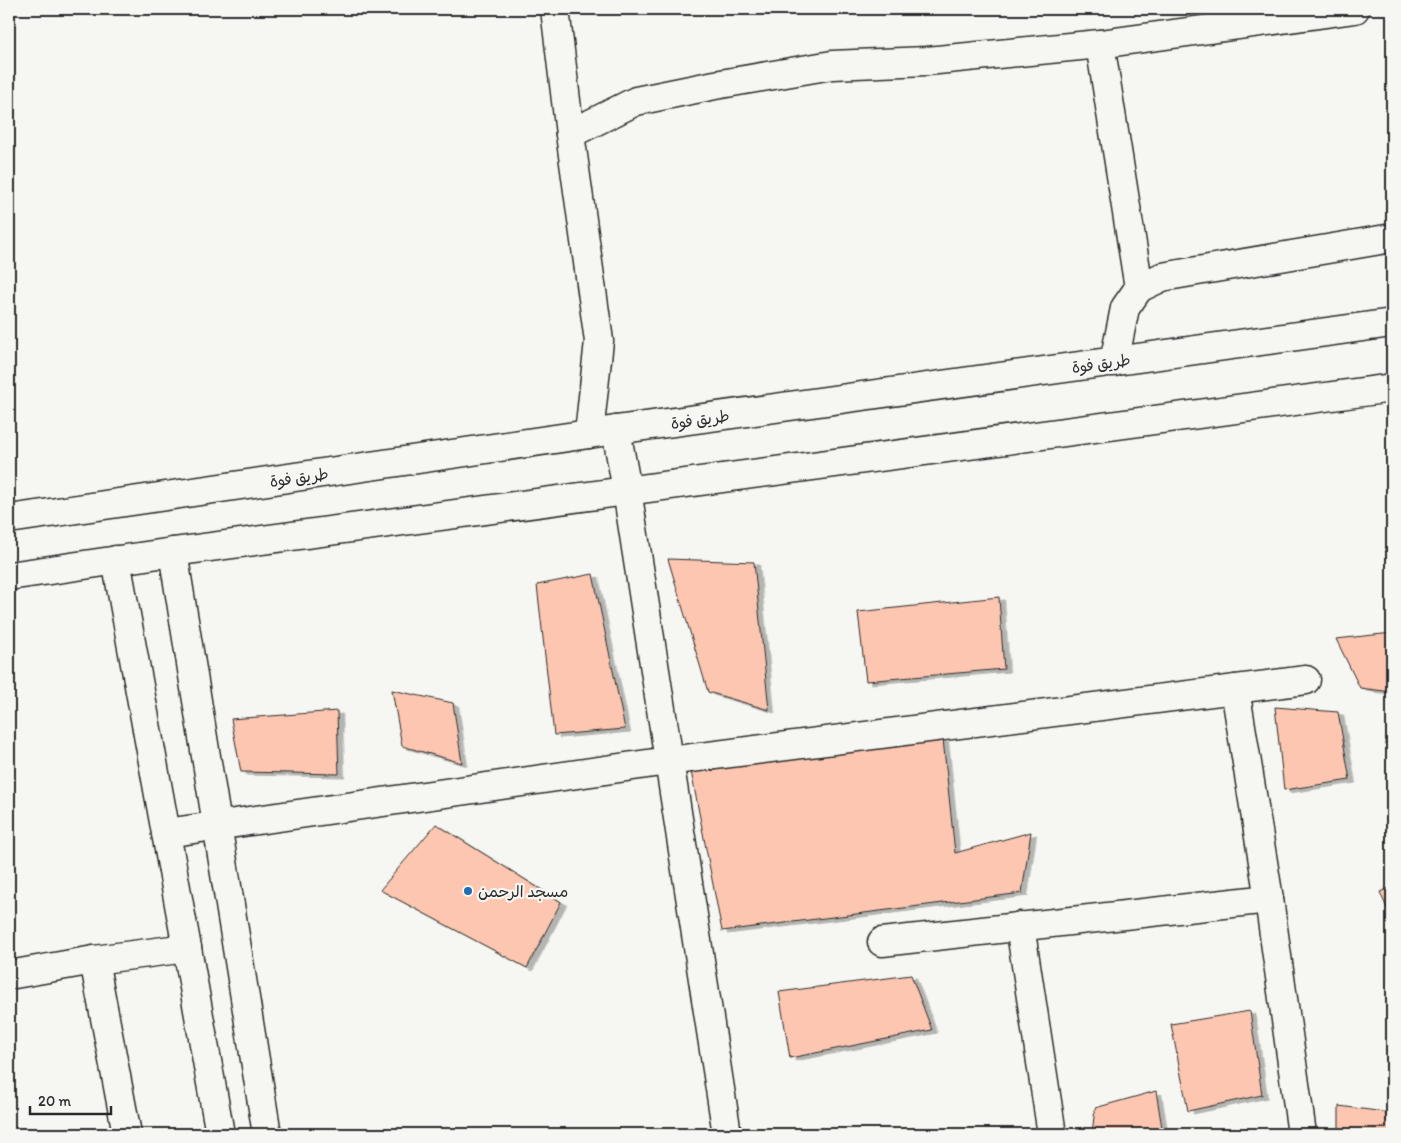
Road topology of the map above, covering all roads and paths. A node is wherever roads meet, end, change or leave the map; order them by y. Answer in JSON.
{"nodes":[{"id":1,"x":555,"y":9,"type":"edge"},
{"id":2,"x":1354,"y":9,"type":"edge"},
{"id":3,"x":1100,"y":44,"type":"junction"},
{"id":4,"x":570,"y":134,"type":"junction"},
{"id":5,"x":1392,"y":238,"type":"edge"},
{"id":6,"x":1139,"y":288,"type":"junction"},
{"id":7,"x":1392,"y":323,"type":"edge"},
{"id":8,"x":1114,"y":362,"type":"junction"},
{"id":9,"x":1392,"y":388,"type":"edge"},
{"id":10,"x":616,"y":430,"type":"junction"},
{"id":11,"x":589,"y":434,"type":"junction"},
{"id":12,"x":627,"y":490,"type":"junction"},
{"id":13,"x":9,"y":519,"type":"edge"},
{"id":14,"x":173,"y":552,"type":"junction"},
{"id":15,"x":116,"y":560,"type":"junction"},
{"id":16,"x":9,"y":576,"type":"edge"},
{"id":17,"x":1306,"y":680,"type":"dead end"},
{"id":18,"x":1235,"y":689,"type":"junction"},
{"id":19,"x":668,"y":761,"type":"junction"},
{"id":20,"x":218,"y":825,"type":"junction"},
{"id":21,"x":166,"y":833,"type":"junction"},
{"id":22,"x":1269,"y":899,"type":"junction"},
{"id":23,"x":1020,"y":926,"type":"junction"},
{"id":24,"x":882,"y":942,"type":"dead end"},
{"id":25,"x":188,"y":948,"type":"junction"},
{"id":26,"x":94,"y":960,"type":"junction"},
{"id":27,"x":9,"y":975,"type":"edge"},
{"id":28,"x":126,"y":1134,"type":"edge"},
{"id":29,"x":220,"y":1134,"type":"edge"},
{"id":30,"x":267,"y":1134,"type":"edge"},
{"id":31,"x":727,"y":1134,"type":"edge"},
{"id":32,"x":1052,"y":1134,"type":"edge"},
{"id":33,"x":1302,"y":1134,"type":"edge"}],
"edges":[{"from":1,"to":4,"type":"main road"},
{"from":2,"to":3,"type":"main road"},
{"from":3,"to":4,"type":"main road"},
{"from":3,"to":6,"type":"main road"},
{"from":4,"to":11,"type":"main road"},
{"from":5,"to":6,"type":"main road"},
{"from":6,"to":8,"type":"main road"},
{"from":7,"to":8,"type":"main road","name":"طريق فوة"},
{"from":8,"to":10,"type":"main road","name":"طريق فوة"},
{"from":9,"to":12,"type":"main road"},
{"from":10,"to":11,"type":"main road","name":"طريق فوة"},
{"from":10,"to":12,"type":"main road"},
{"from":11,"to":13,"type":"main road","name":"طريق فوة"},
{"from":12,"to":14,"type":"main road"},
{"from":12,"to":19,"type":"main road"},
{"from":14,"to":15,"type":"main road"},
{"from":14,"to":20,"type":"main road"},
{"from":15,"to":16,"type":"main road"},
{"from":15,"to":21,"type":"main road"},
{"from":17,"to":18,"type":"main road"},
{"from":18,"to":19,"type":"main road"},
{"from":18,"to":22,"type":"main road"},
{"from":19,"to":20,"type":"main road"},
{"from":19,"to":31,"type":"main road"},
{"from":20,"to":21,"type":"main road"},
{"from":20,"to":30,"type":"main road"},
{"from":21,"to":25,"type":"main road"},
{"from":22,"to":23,"type":"main road"},
{"from":22,"to":33,"type":"main road"},
{"from":23,"to":24,"type":"main road"},
{"from":23,"to":32,"type":"main road"},
{"from":25,"to":26,"type":"main road"},
{"from":25,"to":29,"type":"main road"},
{"from":26,"to":27,"type":"main road"},
{"from":26,"to":28,"type":"main road"}]}
